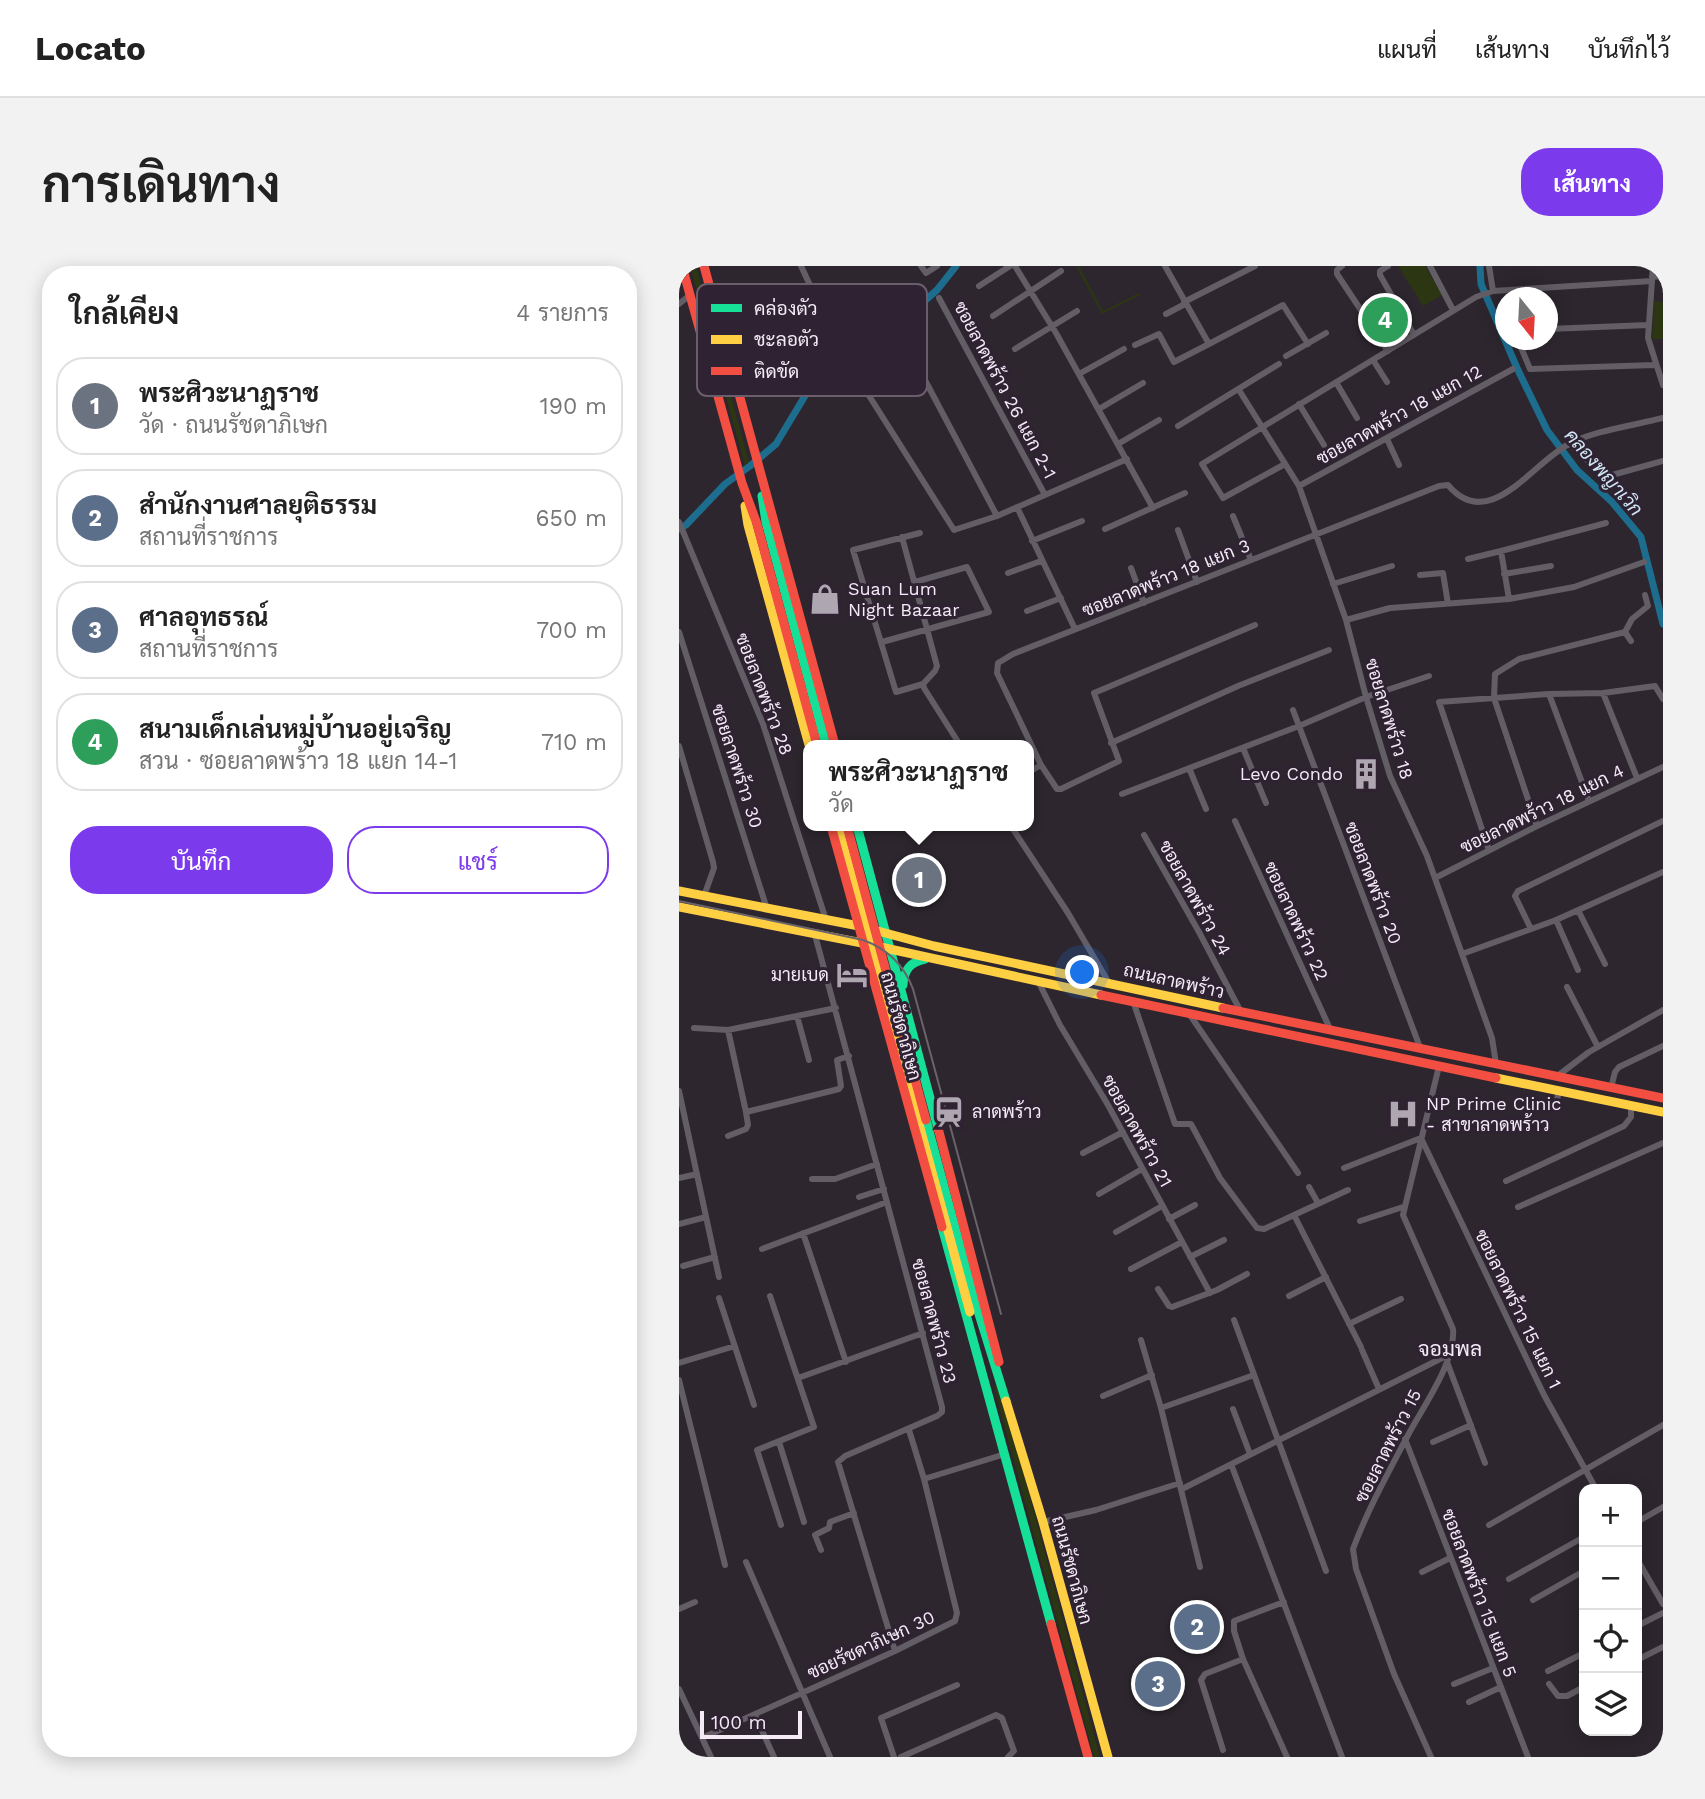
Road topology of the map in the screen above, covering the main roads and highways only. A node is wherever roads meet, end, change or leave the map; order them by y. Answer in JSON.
{"nodes":[{"id":1,"x":682,"y":266,"type":"edge"},
{"id":2,"x":704,"y":266,"type":"edge"},
{"id":3,"x":709,"y":284,"type":"edge"},
{"id":4,"x":697,"y":321,"type":"edge"},
{"id":5,"x":718,"y":396,"type":"edge"},
{"id":6,"x":738,"y":396,"type":"edge"},
{"id":7,"x":759,"y":475,"type":"junction"},
{"id":8,"x":741,"y":481,"type":"junction"},
{"id":9,"x":776,"y":578,"type":"junction"},
{"id":10,"x":832,"y":734,"type":"junction"},
{"id":11,"x":811,"y":740,"type":"edge"},
{"id":12,"x":811,"y":740,"type":"edge"},
{"id":13,"x":825,"y":740,"type":"edge"},
{"id":14,"x":830,"y":740,"type":"edge"},
{"id":15,"x":834,"y":740,"type":"edge"},
{"id":16,"x":832,"y":831,"type":"edge"},
{"id":17,"x":839,"y":831,"type":"edge"},
{"id":18,"x":848,"y":831,"type":"edge"},
{"id":19,"x":858,"y":831,"type":"edge"},
{"id":20,"x":679,"y":891,"type":"edge"},
{"id":21,"x":679,"y":907,"type":"edge"},
{"id":22,"x":859,"y":926,"type":"junction"},
{"id":23,"x":888,"y":934,"type":"junction"},
{"id":24,"x":862,"y":943,"type":"junction"},
{"id":25,"x":892,"y":950,"type":"junction"},
{"id":26,"x":927,"y":959,"type":"junction"},
{"id":27,"x":904,"y":993,"type":"junction"},
{"id":28,"x":1421,"y":1050,"type":"junction"},
{"id":29,"x":1442,"y":1054,"type":"junction"},
{"id":30,"x":1417,"y":1062,"type":"junction"},
{"id":31,"x":1439,"y":1066,"type":"junction"},
{"id":32,"x":927,"y":1088,"type":"junction"},
{"id":33,"x":903,"y":1090,"type":"junction"},
{"id":34,"x":1663,"y":1098,"type":"edge"},
{"id":35,"x":1663,"y":1112,"type":"edge"},
{"id":36,"x":941,"y":1140,"type":"junction"},
{"id":37,"x":919,"y":1149,"type":"junction"},
{"id":38,"x":971,"y":1299,"type":"junction"},
{"id":39,"x":1005,"y":1392,"type":"junction"},
{"id":40,"x":989,"y":1396,"type":"junction"},
{"id":41,"x":1089,"y":1757,"type":"edge"},
{"id":42,"x":1108,"y":1757,"type":"edge"}],
"edges":[{"from":1,"to":4,"type":"main road"},
{"from":2,"to":3,"type":"main road"},
{"from":5,"to":8,"type":"main road"},
{"from":6,"to":7,"type":"main road"},
{"from":7,"to":9,"type":"main road"},
{"from":7,"to":10,"type":"main road"},
{"from":8,"to":9,"type":"main road"},
{"from":8,"to":11,"type":"main road"},
{"from":9,"to":12,"type":"main road"},
{"from":9,"to":13,"type":"main road"},
{"from":10,"to":14,"type":"main road"},
{"from":10,"to":15,"type":"main road"},
{"from":16,"to":22,"type":"main road","name":"ถนนรัชดาภิเษก"},
{"from":17,"to":38,"type":"main road","name":"ถนนรัชดาภิเษก"},
{"from":18,"to":38,"type":"main road","name":"ถนนรัชดาภิเษก"},
{"from":19,"to":23,"type":"main road","name":"ถนนรัชดาภิเษก"},
{"from":20,"to":22,"type":"main road","name":"ถนนลาดพร้าว"},
{"from":21,"to":24,"type":"main road","name":"ถนนลาดพร้าว"},
{"from":22,"to":23,"type":"main road","name":"ถนนลาดพร้าว"},
{"from":22,"to":24,"type":"main road","name":"ถนนรัชดาภิเษก"},
{"from":23,"to":25,"type":"main road","name":"ถนนรัชดาภิเษก"},
{"from":23,"to":28,"type":"main road","name":"ถนนลาดพร้าว"},
{"from":24,"to":25,"type":"main road","name":"ถนนลาดพร้าว"},
{"from":24,"to":33,"type":"main road","name":"ถนนรัชดาภิเษก"},
{"from":25,"to":26,"type":"main road","name":"ถนนลาดพร้าว"},
{"from":25,"to":27,"type":"main road","name":"ถนนรัชดาภิเษก"},
{"from":26,"to":27,"type":"main road"},
{"from":26,"to":30,"type":"main road","name":"ถนนลาดพร้าว"},
{"from":27,"to":32,"type":"main road","name":"ถนนรัชดาภิเษก"},
{"from":28,"to":29,"type":"main road","name":"ถนนลาดพร้าว"},
{"from":28,"to":30,"type":"main road"},
{"from":29,"to":31,"type":"main road"},
{"from":29,"to":34,"type":"main road","name":"ถนนลาดพร้าว"},
{"from":30,"to":31,"type":"main road","name":"ถนนลาดพร้าว"},
{"from":31,"to":35,"type":"main road","name":"ถนนลาดพร้าว"},
{"from":32,"to":33,"type":"main road"},
{"from":32,"to":36,"type":"main road","name":"ถนนรัชดาภิเษก"},
{"from":33,"to":37,"type":"main road","name":"ถนนรัชดาภิเษก"},
{"from":36,"to":37,"type":"main road"},
{"from":36,"to":39,"type":"main road","name":"ถนนรัชดาภิเษก"},
{"from":37,"to":40,"type":"main road","name":"ถนนรัชดาภิเษก"},
{"from":38,"to":39,"type":"main road","name":"ถนนรัชดาภิเษก"},
{"from":38,"to":40,"type":"main road","name":"ถนนรัชดาภิเษก"},
{"from":39,"to":42,"type":"main road","name":"ถนนรัชดาภิเษก"},
{"from":40,"to":41,"type":"main road","name":"ถนนรัชดาภิเษก"}]}
